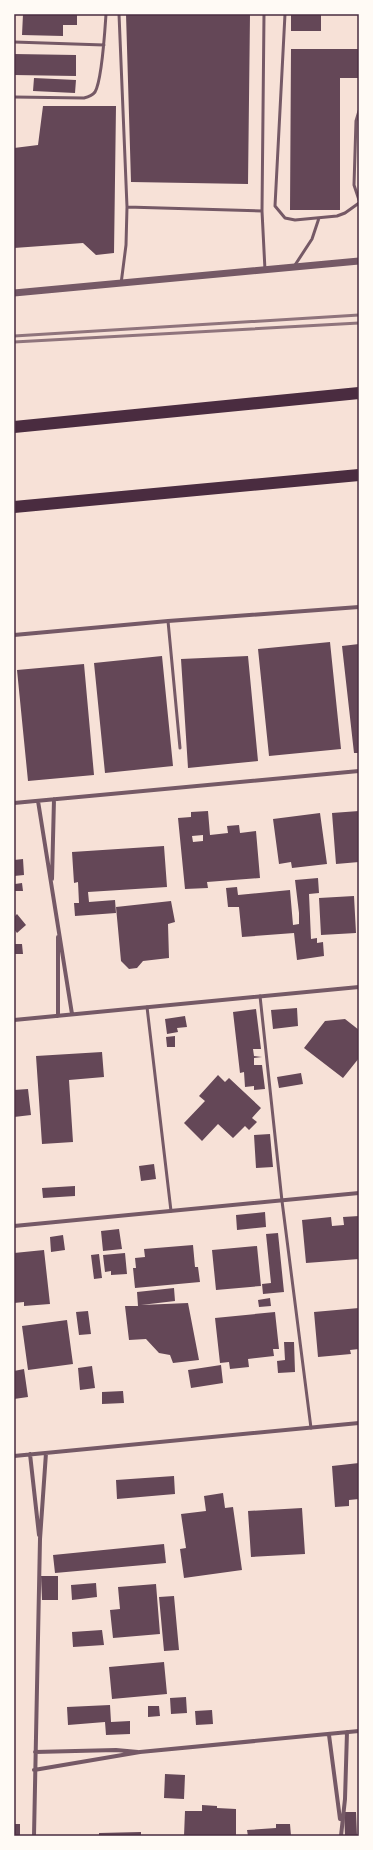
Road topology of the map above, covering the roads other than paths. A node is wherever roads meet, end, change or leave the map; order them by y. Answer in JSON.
{"nodes":[{"id":1,"x":106,"y":14,"type":"edge"},
{"id":2,"x":119,"y":14,"type":"edge"},
{"id":3,"x":264,"y":14,"type":"edge"},
{"id":4,"x":285,"y":14,"type":"edge"},
{"id":5,"x":14,"y":42,"type":"edge"},
{"id":6,"x":104,"y":44,"type":"junction"},
{"id":7,"x":14,"y":96,"type":"edge"},
{"id":8,"x":359,"y":111,"type":"edge"},
{"id":9,"x":359,"y":200,"type":"edge"},
{"id":10,"x":359,"y":203,"type":"edge"},
{"id":11,"x":127,"y":207,"type":"junction"},
{"id":12,"x":262,"y":211,"type":"junction"},
{"id":13,"x":320,"y":218,"type":"junction"},
{"id":14,"x":359,"y":261,"type":"edge"},
{"id":15,"x":292,"y":268,"type":"junction"},
{"id":16,"x":265,"y":270,"type":"junction"},
{"id":17,"x":120,"y":284,"type":"junction"},
{"id":18,"x":14,"y":293,"type":"edge"},
{"id":19,"x":359,"y":393,"type":"edge"},
{"id":20,"x":14,"y":427,"type":"edge"},
{"id":21,"x":359,"y":475,"type":"edge"},
{"id":22,"x":14,"y":507,"type":"edge"},
{"id":23,"x":359,"y":607,"type":"edge"},
{"id":24,"x":168,"y":621,"type":"junction"},
{"id":25,"x":14,"y":635,"type":"edge"},
{"id":26,"x":180,"y":748,"type":"dead end"},
{"id":27,"x":359,"y":771,"type":"edge"},
{"id":28,"x":54,"y":799,"type":"junction"},
{"id":29,"x":38,"y":801,"type":"junction"},
{"id":30,"x":14,"y":803,"type":"edge"},
{"id":31,"x":52,"y":884,"type":"junction"},
{"id":32,"x":58,"y":932,"type":"junction"},
{"id":33,"x":359,"y":987,"type":"edge"},
{"id":34,"x":260,"y":996,"type":"junction"},
{"id":35,"x":147,"y":1007,"type":"junction"},
{"id":36,"x":72,"y":1014,"type":"junction"},
{"id":37,"x":58,"y":1016,"type":"junction"},
{"id":38,"x":14,"y":1020,"type":"edge"},
{"id":39,"x":359,"y":1193,"type":"edge"},
{"id":40,"x":282,"y":1200,"type":"junction"},
{"id":41,"x":171,"y":1211,"type":"junction"},
{"id":42,"x":14,"y":1226,"type":"edge"},
{"id":43,"x":359,"y":1423,"type":"edge"},
{"id":44,"x":311,"y":1428,"type":"junction"},
{"id":45,"x":46,"y":1453,"type":"junction"},
{"id":46,"x":30,"y":1454,"type":"junction"},
{"id":47,"x":14,"y":1456,"type":"edge"},
{"id":48,"x":40,"y":1539,"type":"junction"},
{"id":49,"x":359,"y":1731,"type":"edge"},
{"id":50,"x":347,"y":1732,"type":"junction"},
{"id":51,"x":329,"y":1734,"type":"junction"},
{"id":52,"x":35,"y":1752,"type":"junction"},
{"id":53,"x":140,"y":1752,"type":"junction"},
{"id":54,"x":34,"y":1770,"type":"junction"},
{"id":55,"x":341,"y":1823,"type":"junction"},
{"id":56,"x":34,"y":1836,"type":"edge"},
{"id":57,"x":341,"y":1836,"type":"edge"}],
"edges":[{"from":1,"to":6,"type":"lane"},
{"from":2,"to":11,"type":"lane"},
{"from":3,"to":12,"type":"lane"},
{"from":4,"to":13,"type":"lane"},
{"from":5,"to":6,"type":"lane"},
{"from":6,"to":7,"type":"lane"},
{"from":8,"to":9,"type":"lane"},
{"from":10,"to":13,"type":"lane"},
{"from":11,"to":12,"type":"lane"},
{"from":11,"to":17,"type":"lane"},
{"from":12,"to":16,"type":"lane"},
{"from":13,"to":15,"type":"lane"},
{"from":14,"to":15,"type":"street"},
{"from":15,"to":16,"type":"street"},
{"from":16,"to":17,"type":"street"},
{"from":17,"to":18,"type":"street"},
{"from":19,"to":20,"type":"highway"},
{"from":21,"to":22,"type":"highway"},
{"from":23,"to":24,"type":"street"},
{"from":24,"to":25,"type":"street"},
{"from":24,"to":26,"type":"lane"},
{"from":27,"to":28,"type":"street"},
{"from":28,"to":29,"type":"street"},
{"from":28,"to":31,"type":"street"},
{"from":29,"to":30,"type":"street"},
{"from":29,"to":31,"type":"street"},
{"from":31,"to":32,"type":"street"},
{"from":32,"to":36,"type":"street"},
{"from":32,"to":37,"type":"street"},
{"from":33,"to":34,"type":"street"},
{"from":34,"to":35,"type":"street"},
{"from":34,"to":40,"type":"lane"},
{"from":35,"to":36,"type":"street"},
{"from":35,"to":41,"type":"lane"},
{"from":36,"to":37,"type":"street"},
{"from":37,"to":38,"type":"street"},
{"from":39,"to":40,"type":"street"},
{"from":40,"to":41,"type":"street"},
{"from":40,"to":44,"type":"lane"},
{"from":41,"to":42,"type":"street"},
{"from":43,"to":44,"type":"street"},
{"from":44,"to":45,"type":"street"},
{"from":45,"to":46,"type":"street"},
{"from":45,"to":48,"type":"street"},
{"from":46,"to":47,"type":"street"},
{"from":46,"to":48,"type":"street"},
{"from":48,"to":52,"type":"street"},
{"from":49,"to":50,"type":"street"},
{"from":50,"to":51,"type":"street"},
{"from":50,"to":55,"type":"street"},
{"from":51,"to":53,"type":"street"},
{"from":51,"to":55,"type":"street"},
{"from":52,"to":53,"type":"street"},
{"from":52,"to":54,"type":"street"},
{"from":53,"to":54,"type":"street"},
{"from":54,"to":56,"type":"street"},
{"from":55,"to":57,"type":"street"}]}
